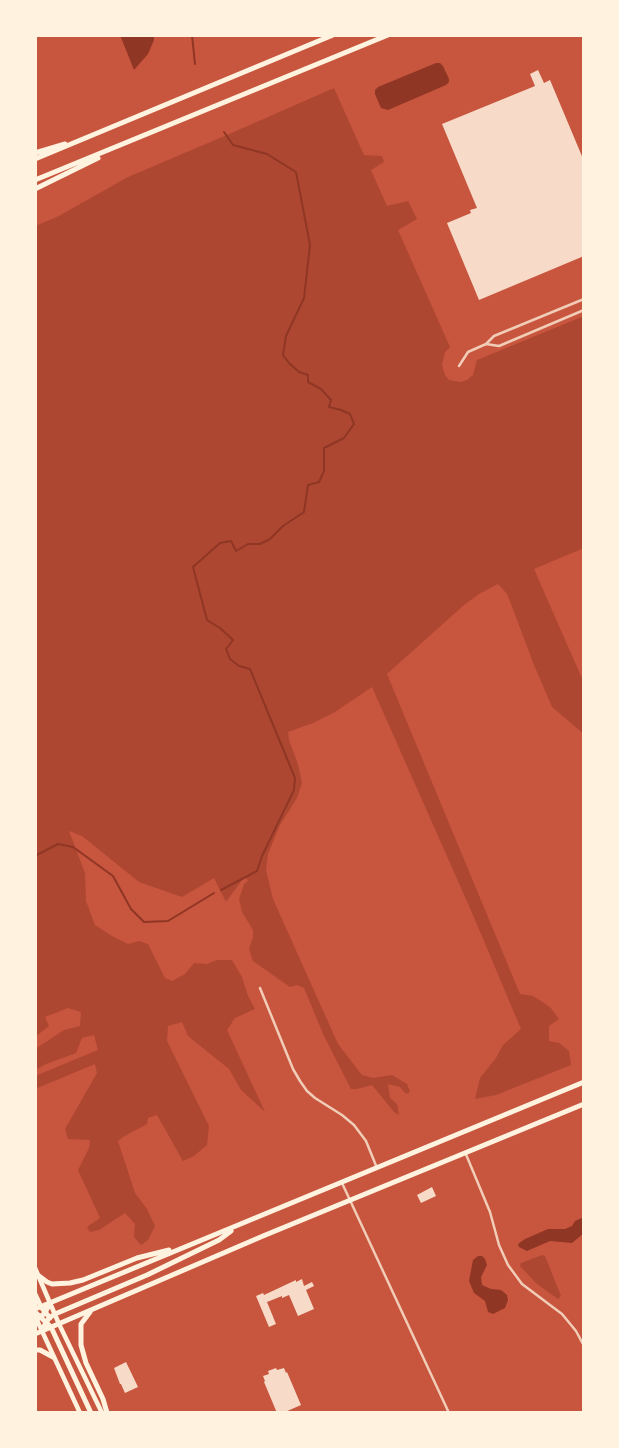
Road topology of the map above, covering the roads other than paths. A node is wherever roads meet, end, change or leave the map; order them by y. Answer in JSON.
{"nodes":[{"id":1,"x":333,"y":35,"type":"edge"},
{"id":2,"x":388,"y":35,"type":"edge"},
{"id":3,"x":108,"y":129,"type":"junction"},
{"id":4,"x":139,"y":137,"type":"junction"},
{"id":5,"x":35,"y":153,"type":"edge"},
{"id":6,"x":35,"y":159,"type":"edge"},
{"id":7,"x":35,"y":180,"type":"edge"},
{"id":8,"x":35,"y":189,"type":"edge"},
{"id":9,"x":584,"y":299,"type":"edge"},
{"id":10,"x":584,"y":310,"type":"edge"},
{"id":11,"x":486,"y":344,"type":"junction"},
{"id":12,"x":459,"y":366,"type":"dead end"},
{"id":13,"x":260,"y":988,"type":"dead end"},
{"id":14,"x":584,"y":1082,"type":"edge"},
{"id":15,"x":584,"y":1104,"type":"edge"},
{"id":16,"x":466,"y":1152,"type":"junction"},
{"id":17,"x":377,"y":1169,"type":"junction"},
{"id":18,"x":342,"y":1183,"type":"junction"},
{"id":19,"x":350,"y":1200,"type":"junction"},
{"id":20,"x":239,"y":1226,"type":"junction"},
{"id":21,"x":189,"y":1245,"type":"junction"},
{"id":22,"x":35,"y":1268,"type":"edge"},
{"id":23,"x":39,"y":1276,"type":"junction"},
{"id":24,"x":35,"y":1294,"type":"edge"},
{"id":25,"x":50,"y":1303,"type":"junction"},
{"id":26,"x":92,"y":1310,"type":"junction"},
{"id":27,"x":42,"y":1316,"type":"edge"},
{"id":28,"x":59,"y":1324,"type":"junction"},
{"id":29,"x":38,"y":1332,"type":"edge"},
{"id":30,"x":584,"y":1346,"type":"edge"},
{"id":31,"x":35,"y":1350,"type":"edge"},
{"id":32,"x":53,"y":1357,"type":"junction"},
{"id":33,"x":80,"y":1413,"type":"edge"},
{"id":34,"x":91,"y":1413,"type":"edge"},
{"id":35,"x":102,"y":1413,"type":"edge"},
{"id":36,"x":107,"y":1413,"type":"edge"},
{"id":37,"x":449,"y":1413,"type":"edge"}],
"edges":[{"from":1,"to":3,"type":"main road"},
{"from":2,"to":4,"type":"main road"},
{"from":3,"to":5,"type":"main road"},
{"from":3,"to":6,"type":"main road"},
{"from":4,"to":7,"type":"main road"},
{"from":4,"to":8,"type":"main road"},
{"from":9,"to":11,"type":"street"},
{"from":10,"to":11,"type":"street"},
{"from":11,"to":12,"type":"street"},
{"from":13,"to":17,"type":"street"},
{"from":14,"to":17,"type":"main road"},
{"from":15,"to":16,"type":"main road"},
{"from":16,"to":19,"type":"main road"},
{"from":16,"to":30,"type":"street"},
{"from":17,"to":18,"type":"main road"},
{"from":18,"to":19,"type":"street"},
{"from":18,"to":20,"type":"main road"},
{"from":19,"to":26,"type":"main road"},
{"from":19,"to":37,"type":"street"},
{"from":20,"to":21,"type":"main road"},
{"from":20,"to":27,"type":"main road"},
{"from":21,"to":23,"type":"main road"},
{"from":21,"to":25,"type":"main road"},
{"from":22,"to":23,"type":"main road"},
{"from":23,"to":25,"type":"main road"},
{"from":24,"to":27,"type":"main road"},
{"from":25,"to":27,"type":"main road"},
{"from":25,"to":27,"type":"main road"},
{"from":26,"to":28,"type":"main road"},
{"from":26,"to":36,"type":"main road"},
{"from":27,"to":28,"type":"main road"},
{"from":27,"to":28,"type":"main road"},
{"from":27,"to":29,"type":"main road"},
{"from":27,"to":29,"type":"main road"},
{"from":27,"to":34,"type":"main road"},
{"from":28,"to":35,"type":"main road"},
{"from":29,"to":32,"type":"main road"},
{"from":31,"to":32,"type":"main road"},
{"from":32,"to":33,"type":"main road"}]}
